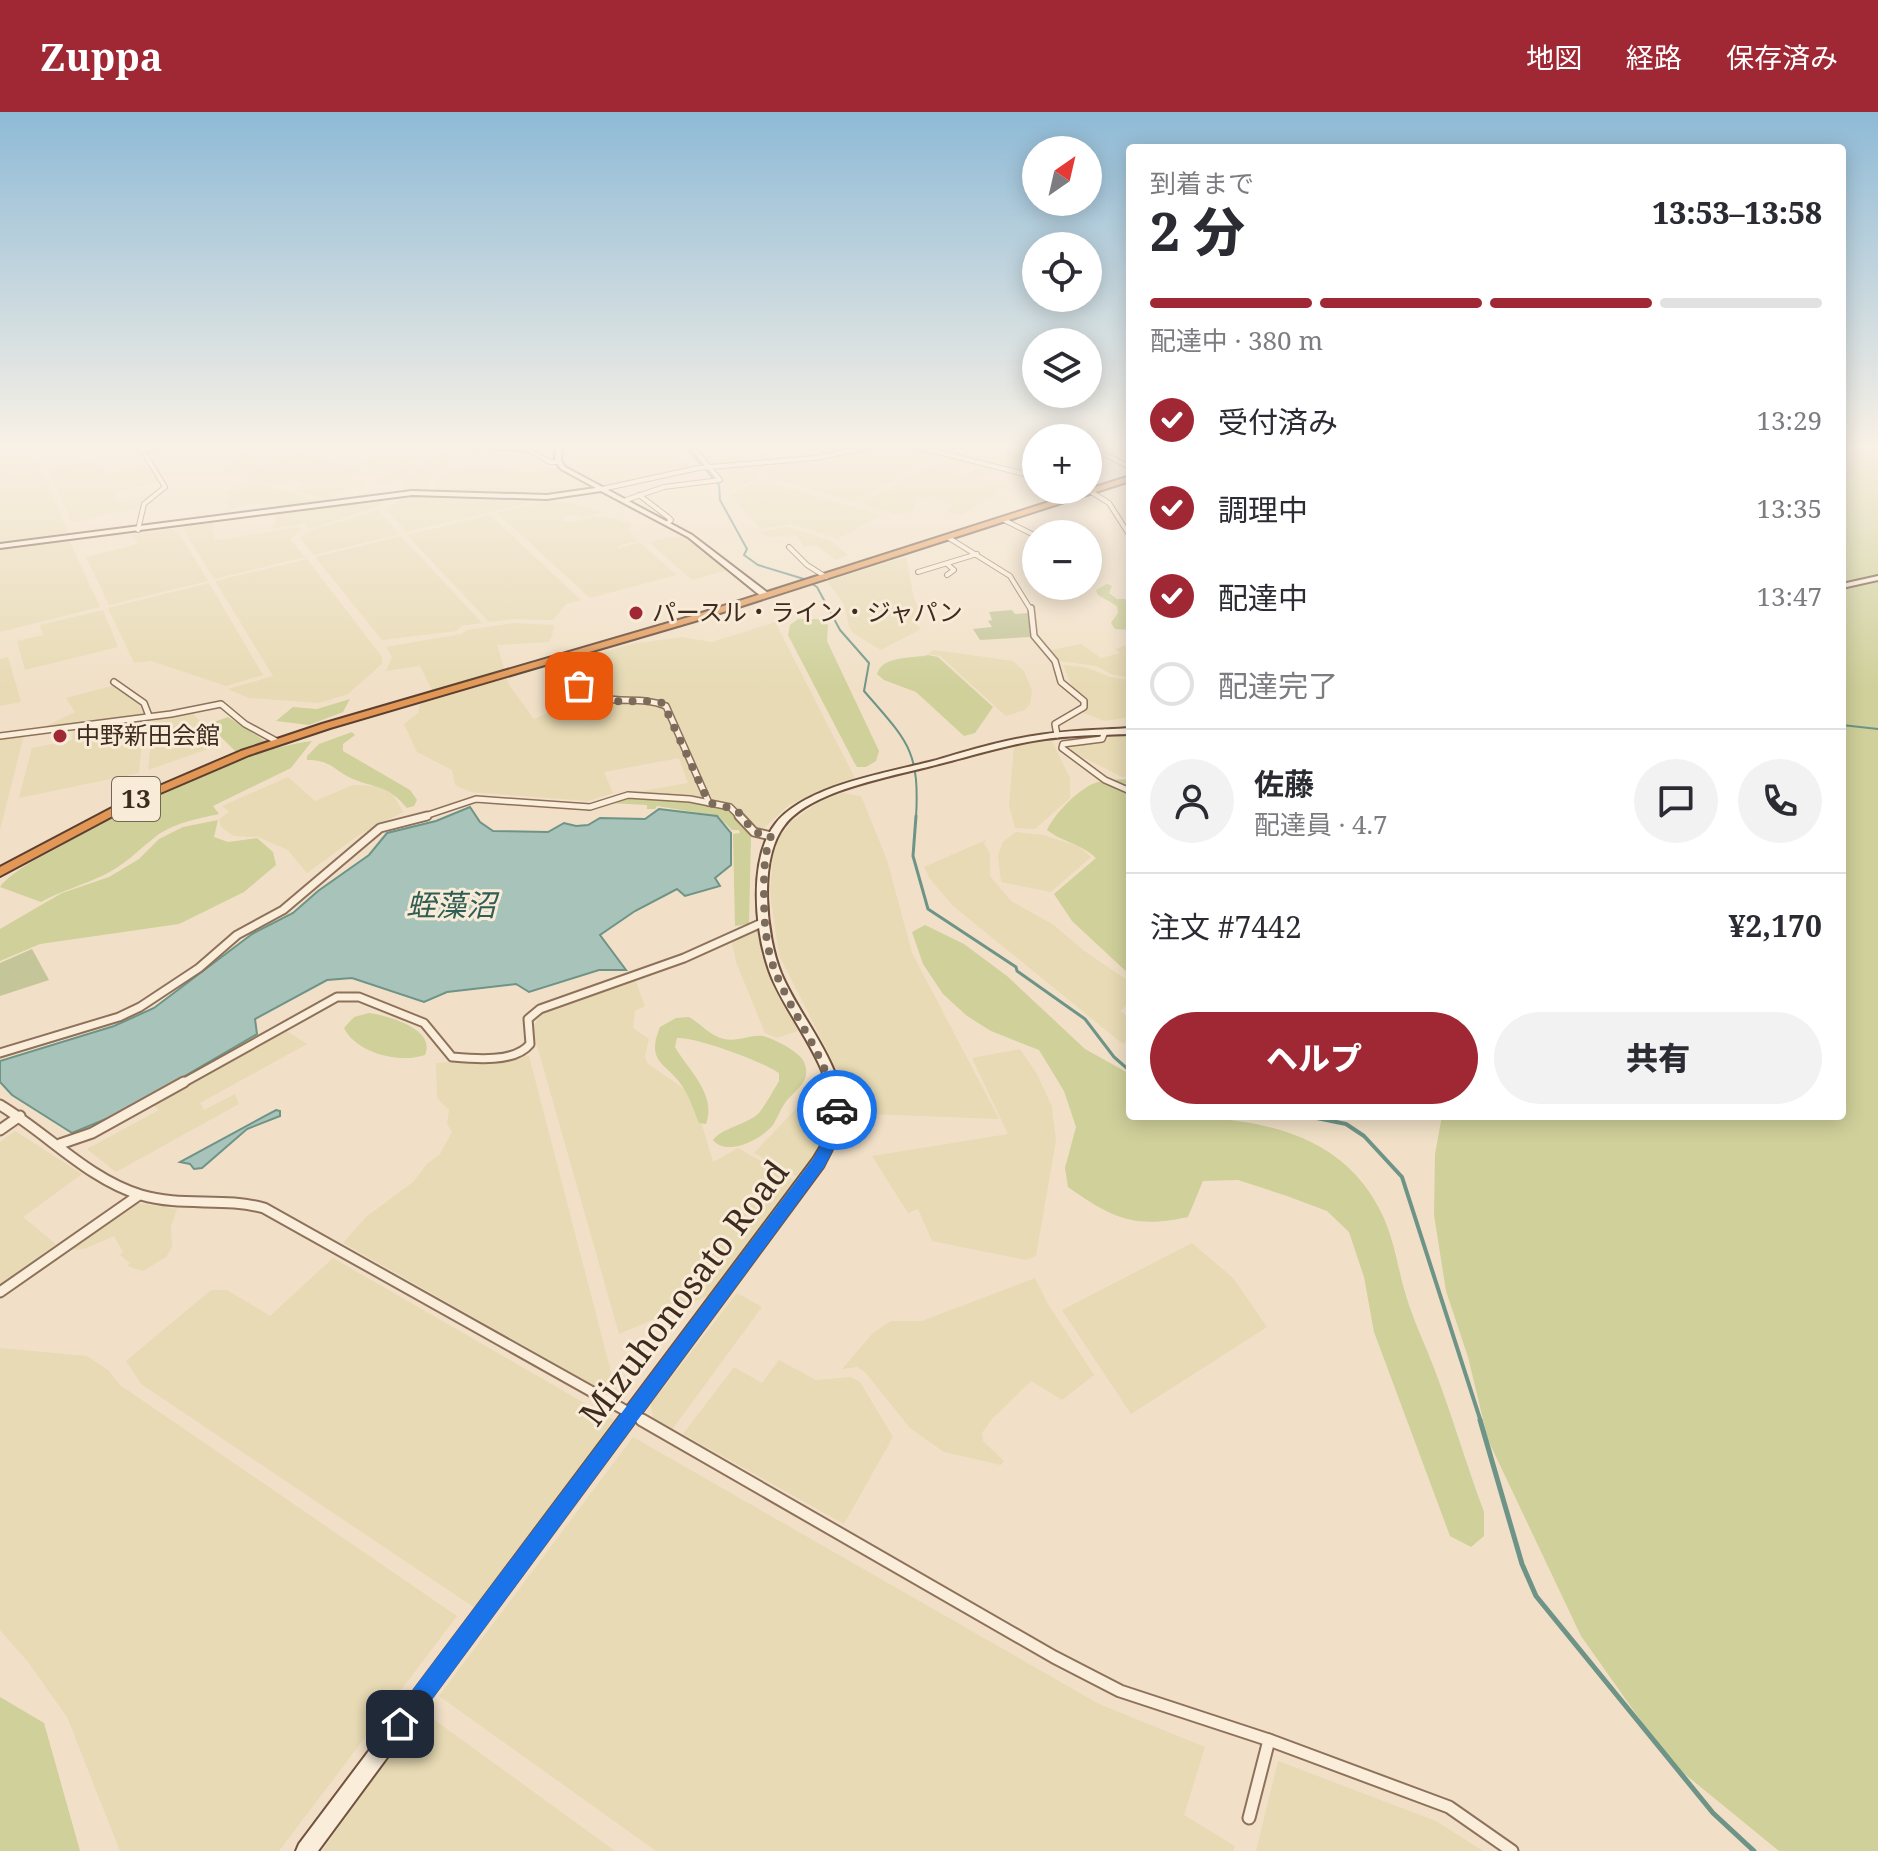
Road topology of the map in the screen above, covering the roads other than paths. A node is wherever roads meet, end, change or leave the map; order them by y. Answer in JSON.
{"nodes":[{"id":1,"x":159,"y":527,"type":"edge"},
{"id":2,"x":675,"y":527,"type":"edge"},
{"id":3,"x":982,"y":527,"type":"edge"},
{"id":4,"x":138,"y":530,"type":"joint"},
{"id":5,"x":949,"y":538,"type":"junction"},
{"id":6,"x":0,"y":546,"type":"edge"},
{"id":7,"x":789,"y":547,"type":"dead end"},
{"id":8,"x":977,"y":554,"type":"junction"},
{"id":9,"x":947,"y":564,"type":"junction"},
{"id":10,"x":918,"y":572,"type":"dead end"},
{"id":11,"x":947,"y":575,"type":"dead end"},
{"id":12,"x":822,"y":578,"type":"junction"},
{"id":13,"x":1878,"y":578,"type":"edge"},
{"id":14,"x":1846,"y":585,"type":"edge"},
{"id":15,"x":765,"y":595,"type":"junction"},
{"id":16,"x":572,"y":655,"type":"junction"},
{"id":17,"x":114,"y":682,"type":"dead end"},
{"id":18,"x":149,"y":716,"type":"junction"},
{"id":19,"x":1126,"y":731,"type":"edge"},
{"id":20,"x":1105,"y":732,"type":"junction"},
{"id":21,"x":1057,"y":735,"type":"junction"},
{"id":22,"x":0,"y":736,"type":"edge"},
{"id":23,"x":278,"y":742,"type":"junction"},
{"id":24,"x":1126,"y":789,"type":"edge"},
{"id":25,"x":709,"y":803,"type":"junction"},
{"id":26,"x":771,"y":836,"type":"junction"},
{"id":27,"x":0,"y":872,"type":"edge"},
{"id":28,"x":764,"y":922,"type":"junction"},
{"id":29,"x":0,"y":1053,"type":"edge"},
{"id":30,"x":0,"y":1105,"type":"edge"},
{"id":31,"x":20,"y":1116,"type":"junction"},
{"id":32,"x":0,"y":1130,"type":"edge"},
{"id":33,"x":60,"y":1144,"type":"junction"},
{"id":34,"x":139,"y":1195,"type":"junction"},
{"id":35,"x":0,"y":1292,"type":"edge"},
{"id":36,"x":630,"y":1415,"type":"junction"},
{"id":37,"x":1269,"y":1740,"type":"junction"},
{"id":38,"x":1249,"y":1818,"type":"dead end"},
{"id":39,"x":306,"y":1851,"type":"edge"},
{"id":40,"x":1512,"y":1851,"type":"edge"}],
"edges":[{"from":1,"to":4,"type":"street"},
{"from":2,"to":15,"type":"street"},
{"from":3,"to":5,"type":"highway","number":"13"},
{"from":4,"to":6,"type":"street"},
{"from":5,"to":8,"type":"street"},
{"from":5,"to":12,"type":"highway","number":"13"},
{"from":7,"to":12,"type":"street"},
{"from":8,"to":9,"type":"street"},
{"from":8,"to":21,"type":"street"},
{"from":9,"to":10,"type":"street"},
{"from":9,"to":11,"type":"street"},
{"from":12,"to":15,"type":"highway","number":"13"},
{"from":13,"to":14,"type":"street"},
{"from":15,"to":16,"type":"highway","number":"13"},
{"from":16,"to":23,"type":"highway","number":"13"},
{"from":16,"to":25,"type":"street"},
{"from":17,"to":18,"type":"street"},
{"from":18,"to":22,"type":"street"},
{"from":18,"to":23,"type":"street"},
{"from":19,"to":20,"type":"street"},
{"from":20,"to":21,"type":"street"},
{"from":20,"to":24,"type":"street"},
{"from":21,"to":26,"type":"street"},
{"from":23,"to":27,"type":"highway","number":"13"},
{"from":25,"to":26,"type":"street"},
{"from":25,"to":29,"type":"street"},
{"from":26,"to":28,"type":"street","name":"Mizuhonosato Road"},
{"from":28,"to":33,"type":"street"},
{"from":28,"to":36,"type":"street","name":"Mizuhonosato Road"},
{"from":30,"to":31,"type":"street"},
{"from":31,"to":32,"type":"street"},
{"from":31,"to":33,"type":"street"},
{"from":33,"to":34,"type":"street"},
{"from":34,"to":35,"type":"street"},
{"from":34,"to":36,"type":"street"},
{"from":36,"to":37,"type":"street"},
{"from":36,"to":39,"type":"street","name":"Mizuhonosato Road"},
{"from":37,"to":38,"type":"street"},
{"from":37,"to":40,"type":"street"}]}
